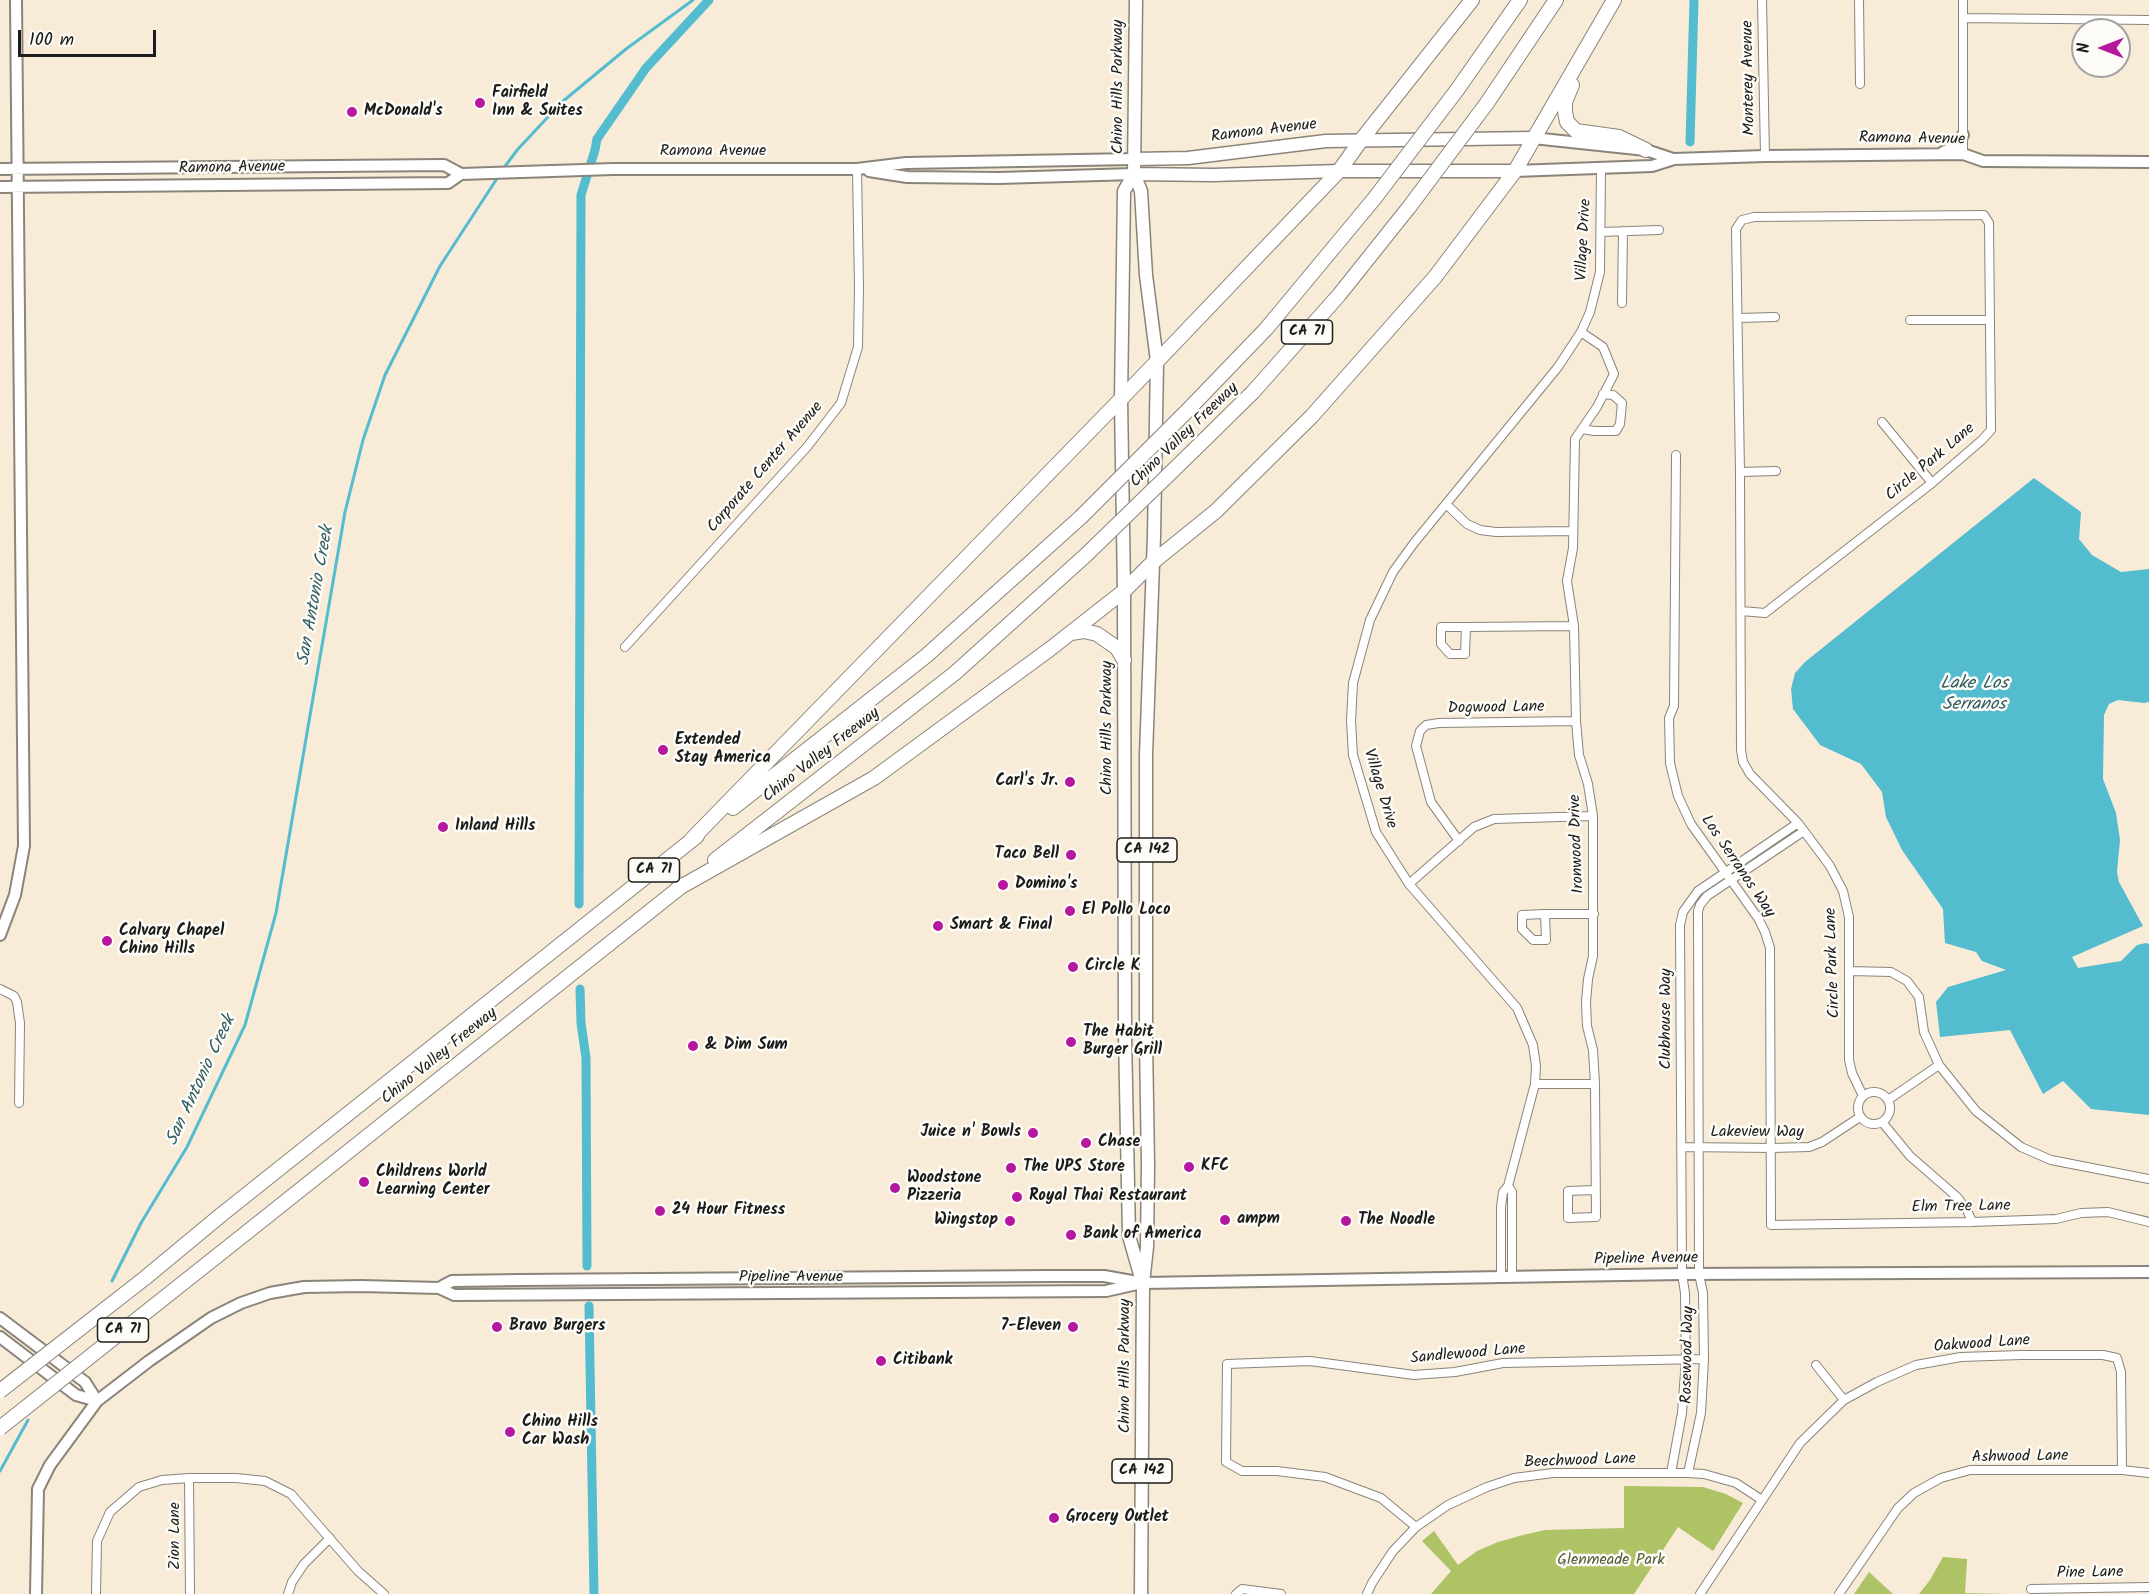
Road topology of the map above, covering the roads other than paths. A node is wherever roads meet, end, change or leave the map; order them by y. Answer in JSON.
{"nodes":[{"id":1,"x":16,"y":0,"type":"edge"},
{"id":2,"x":1136,"y":0,"type":"edge"},
{"id":3,"x":1472,"y":0,"type":"edge"},
{"id":4,"x":1520,"y":0,"type":"edge"},
{"id":5,"x":1556,"y":0,"type":"edge"},
{"id":6,"x":1614,"y":0,"type":"edge"},
{"id":7,"x":1762,"y":0,"type":"edge"},
{"id":8,"x":1859,"y":0,"type":"edge"},
{"id":9,"x":1963,"y":0,"type":"edge"},
{"id":10,"x":1964,"y":18,"type":"junction"},
{"id":11,"x":2149,"y":20,"type":"edge"},
{"id":12,"x":1587,"y":47,"type":"junction"},
{"id":13,"x":1860,"y":84,"type":"dead end"},
{"id":14,"x":1963,"y":135,"type":"junction"},
{"id":15,"x":1533,"y":138,"type":"junction"},
{"id":16,"x":1362,"y":139,"type":"junction"},
{"id":17,"x":1646,"y":150,"type":"junction"},
{"id":18,"x":1929,"y":154,"type":"junction"},
{"id":19,"x":1963,"y":154,"type":"junction"},
{"id":20,"x":1765,"y":156,"type":"junction"},
{"id":21,"x":1135,"y":159,"type":"junction"},
{"id":22,"x":1674,"y":159,"type":"junction"},
{"id":23,"x":2149,"y":162,"type":"edge"},
{"id":24,"x":306,"y":166,"type":"junction"},
{"id":25,"x":1601,"y":168,"type":"junction"},
{"id":26,"x":0,"y":169,"type":"edge"},
{"id":27,"x":17,"y":169,"type":"junction"},
{"id":28,"x":857,"y":169,"type":"junction"},
{"id":29,"x":1340,"y":171,"type":"junction"},
{"id":30,"x":1515,"y":171,"type":"junction"},
{"id":31,"x":461,"y":174,"type":"junction"},
{"id":32,"x":1134,"y":174,"type":"junction"},
{"id":33,"x":305,"y":184,"type":"junction"},
{"id":34,"x":0,"y":187,"type":"edge"},
{"id":35,"x":18,"y":187,"type":"junction"},
{"id":36,"x":1659,"y":230,"type":"dead end"},
{"id":37,"x":1623,"y":231,"type":"junction"},
{"id":38,"x":1601,"y":232,"type":"junction"},
{"id":39,"x":1623,"y":303,"type":"dead end"},
{"id":40,"x":1775,"y":317,"type":"dead end"},
{"id":41,"x":1738,"y":318,"type":"junction"},
{"id":42,"x":1910,"y":320,"type":"dead end"},
{"id":43,"x":1990,"y":320,"type":"junction"},
{"id":44,"x":1581,"y":332,"type":"junction"},
{"id":45,"x":1157,"y":361,"type":"junction"},
{"id":46,"x":1604,"y":394,"type":"junction"},
{"id":47,"x":1121,"y":399,"type":"junction"},
{"id":48,"x":1882,"y":422,"type":"dead end"},
{"id":49,"x":1582,"y":429,"type":"junction"},
{"id":50,"x":1676,"y":455,"type":"dead end"},
{"id":51,"x":1776,"y":471,"type":"dead end"},
{"id":52,"x":1740,"y":472,"type":"junction"},
{"id":53,"x":1932,"y":483,"type":"junction"},
{"id":54,"x":1446,"y":504,"type":"junction"},
{"id":55,"x":1573,"y":531,"type":"junction"},
{"id":56,"x":1153,"y":562,"type":"junction"},
{"id":57,"x":1124,"y":591,"type":"junction"},
{"id":58,"x":1741,"y":611,"type":"junction"},
{"id":59,"x":1574,"y":626,"type":"junction"},
{"id":60,"x":1466,"y":627,"type":"junction"},
{"id":61,"x":1071,"y":633,"type":"junction"},
{"id":62,"x":625,"y":647,"type":"dead end"},
{"id":63,"x":1124,"y":660,"type":"junction"},
{"id":64,"x":1576,"y":721,"type":"junction"},
{"id":65,"x":1593,"y":816,"type":"junction"},
{"id":66,"x":1798,"y":823,"type":"junction"},
{"id":67,"x":1804,"y":831,"type":"junction"},
{"id":68,"x":691,"y":840,"type":"junction"},
{"id":69,"x":1459,"y":841,"type":"junction"},
{"id":70,"x":1725,"y":871,"type":"junction"},
{"id":71,"x":1732,"y":880,"type":"junction"},
{"id":72,"x":1409,"y":884,"type":"junction"},
{"id":73,"x":677,"y":889,"type":"junction"},
{"id":74,"x":1545,"y":914,"type":"dead end"},
{"id":75,"x":1593,"y":914,"type":"junction"},
{"id":76,"x":0,"y":935,"type":"edge"},
{"id":77,"x":1850,"y":971,"type":"junction"},
{"id":78,"x":0,"y":989,"type":"edge"},
{"id":79,"x":1939,"y":1065,"type":"junction"},
{"id":80,"x":1595,"y":1083,"type":"junction"},
{"id":81,"x":1535,"y":1084,"type":"junction"},
{"id":82,"x":1863,"y":1096,"type":"junction"},
{"id":83,"x":1888,"y":1100,"type":"junction"},
{"id":84,"x":18,"y":1103,"type":"dead end"},
{"id":85,"x":1860,"y":1117,"type":"junction"},
{"id":86,"x":1882,"y":1122,"type":"junction"},
{"id":87,"x":1681,"y":1146,"type":"junction"},
{"id":88,"x":1698,"y":1147,"type":"junction"},
{"id":89,"x":1772,"y":1148,"type":"junction"},
{"id":90,"x":2149,"y":1179,"type":"edge"},
{"id":91,"x":1508,"y":1186,"type":"junction"},
{"id":92,"x":1595,"y":1190,"type":"junction"},
{"id":93,"x":1972,"y":1222,"type":"junction"},
{"id":94,"x":2149,"y":1222,"type":"edge"},
{"id":95,"x":1772,"y":1225,"type":"joint"},
{"id":96,"x":1512,"y":1239,"type":"junction"},
{"id":97,"x":1501,"y":1240,"type":"junction"},
{"id":98,"x":2149,"y":1272,"type":"edge"},
{"id":99,"x":1682,"y":1274,"type":"junction"},
{"id":100,"x":1700,"y":1274,"type":"junction"},
{"id":101,"x":1507,"y":1277,"type":"junction"},
{"id":102,"x":1143,"y":1283,"type":"junction"},
{"id":103,"x":439,"y":1288,"type":"junction"},
{"id":104,"x":0,"y":1318,"type":"edge"},
{"id":105,"x":0,"y":1337,"type":"edge"},
{"id":106,"x":1704,"y":1359,"type":"junction"},
{"id":107,"x":1686,"y":1360,"type":"junction"},
{"id":108,"x":1816,"y":1365,"type":"dead end"},
{"id":109,"x":0,"y":1391,"type":"edge"},
{"id":110,"x":1844,"y":1400,"type":"junction"},
{"id":111,"x":97,"y":1401,"type":"junction"},
{"id":112,"x":0,"y":1428,"type":"edge"},
{"id":113,"x":2122,"y":1470,"type":"junction"},
{"id":114,"x":1671,"y":1473,"type":"junction"},
{"id":115,"x":1688,"y":1473,"type":"junction"},
{"id":116,"x":2149,"y":1473,"type":"edge"},
{"id":117,"x":189,"y":1478,"type":"junction"},
{"id":118,"x":1762,"y":1500,"type":"junction"},
{"id":119,"x":1416,"y":1527,"type":"junction"},
{"id":120,"x":330,"y":1538,"type":"junction"},
{"id":121,"x":2149,"y":1587,"type":"edge"},
{"id":122,"x":2031,"y":1589,"type":"dead end"},
{"id":123,"x":36,"y":1594,"type":"edge"},
{"id":124,"x":96,"y":1594,"type":"edge"},
{"id":125,"x":190,"y":1594,"type":"edge"},
{"id":126,"x":288,"y":1594,"type":"edge"},
{"id":127,"x":384,"y":1594,"type":"edge"},
{"id":128,"x":1141,"y":1594,"type":"edge"},
{"id":129,"x":1236,"y":1594,"type":"edge"},
{"id":130,"x":1281,"y":1594,"type":"edge"},
{"id":131,"x":1367,"y":1594,"type":"edge"},
{"id":132,"x":1700,"y":1594,"type":"edge"},
{"id":133,"x":1839,"y":1594,"type":"edge"}],
"edges":[{"from":1,"to":27,"type":"main road"},
{"from":2,"to":21,"type":"main road","name":"Chino Hills Parkway"},
{"from":3,"to":16,"type":"highway"},
{"from":4,"to":68,"type":"highway","name":"Chino Valley Freeway","number":"CA 71","bridge":true},
{"from":5,"to":73,"type":"highway","name":"Chino Valley Freeway","number":"CA 71","bridge":true},
{"from":6,"to":12,"type":"highway"},
{"from":7,"to":20,"type":"street","name":"Monterey Avenue"},
{"from":8,"to":13,"type":"street"},
{"from":9,"to":10,"type":"street"},
{"from":10,"to":11,"type":"street"},
{"from":10,"to":14,"type":"street"},
{"from":12,"to":15,"type":"highway"},
{"from":12,"to":17,"type":"highway"},
{"from":14,"to":18,"type":"main road"},
{"from":14,"to":19,"type":"street"},
{"from":15,"to":16,"type":"main road","name":"Ramona Avenue"},
{"from":15,"to":17,"type":"main road","name":"Ramona Avenue"},
{"from":15,"to":30,"type":"highway"},
{"from":16,"to":21,"type":"main road","name":"Ramona Avenue"},
{"from":16,"to":29,"type":"highway"},
{"from":17,"to":22,"type":"main road","name":"Ramona Avenue"},
{"from":18,"to":19,"type":"main road","name":"Ramona Avenue"},
{"from":18,"to":20,"type":"main road","name":"Ramona Avenue"},
{"from":19,"to":23,"type":"main road","name":"Ramona Avenue"},
{"from":20,"to":22,"type":"main road","name":"Ramona Avenue"},
{"from":21,"to":28,"type":"main road","name":"Ramona Avenue"},
{"from":21,"to":32,"type":"main road","name":"Chino Hills Parkway"},
{"from":22,"to":25,"type":"main road","name":"Ramona Avenue"},
{"from":24,"to":27,"type":"main road","name":"Ramona Avenue"},
{"from":24,"to":31,"type":"main road","name":"Ramona Avenue"},
{"from":24,"to":33,"type":"main road"},
{"from":25,"to":30,"type":"main road","name":"Ramona Avenue"},
{"from":25,"to":38,"type":"street","name":"Village Drive"},
{"from":26,"to":27,"type":"main road","name":"Ramona Avenue"},
{"from":27,"to":35,"type":"main road"},
{"from":28,"to":31,"type":"main road","name":"Ramona Avenue"},
{"from":28,"to":32,"type":"main road","name":"Ramona Avenue"},
{"from":28,"to":62,"type":"street","name":"Corporate Center Avenue"},
{"from":29,"to":30,"type":"main road","name":"Ramona Avenue"},
{"from":29,"to":32,"type":"main road","name":"Ramona Avenue"},
{"from":29,"to":45,"type":"highway"},
{"from":30,"to":56,"type":"highway"},
{"from":31,"to":33,"type":"main road","name":"Ramona Avenue"},
{"from":32,"to":45,"type":"main road","name":"Chino Hills Parkway"},
{"from":32,"to":47,"type":"main road","name":"Chino Hills Parkway"},
{"from":33,"to":35,"type":"main road","name":"Ramona Avenue"},
{"from":34,"to":35,"type":"main road","name":"Ramona Avenue"},
{"from":35,"to":76,"type":"main road"},
{"from":36,"to":37,"type":"street"},
{"from":37,"to":38,"type":"street"},
{"from":37,"to":39,"type":"street"},
{"from":38,"to":44,"type":"street","name":"Village Drive"},
{"from":40,"to":41,"type":"street"},
{"from":41,"to":43,"type":"street","name":"Circle Park Lane"},
{"from":41,"to":52,"type":"street","name":"Circle Park Lane"},
{"from":42,"to":43,"type":"street"},
{"from":43,"to":53,"type":"street","name":"Circle Park Lane"},
{"from":44,"to":46,"type":"street","name":"Ironwood Drive"},
{"from":44,"to":54,"type":"street","name":"Village Drive"},
{"from":45,"to":47,"type":"highway"},
{"from":45,"to":56,"type":"main road","name":"Chino Hills Parkway","number":"CA 142"},
{"from":46,"to":49,"type":"street","name":"Ironwood Drive"},
{"from":46,"to":49,"type":"street"},
{"from":47,"to":57,"type":"main road","name":"Chino Hills Parkway","number":"CA 142"},
{"from":47,"to":68,"type":"highway"},
{"from":48,"to":53,"type":"street"},
{"from":49,"to":55,"type":"street","name":"Ironwood Drive"},
{"from":50,"to":70,"type":"street","name":"Los Serranos Way"},
{"from":51,"to":52,"type":"street"},
{"from":52,"to":58,"type":"street","name":"Circle Park Lane"},
{"from":53,"to":58,"type":"street","name":"Circle Park Lane"},
{"from":54,"to":55,"type":"street"},
{"from":54,"to":72,"type":"street","name":"Village Drive"},
{"from":55,"to":59,"type":"street","name":"Ironwood Drive"},
{"from":56,"to":57,"type":"highway"},
{"from":56,"to":102,"type":"main road","name":"Chino Hills Parkway","number":"CA 142"},
{"from":57,"to":61,"type":"highway"},
{"from":57,"to":63,"type":"main road","name":"Chino Hills Parkway","number":"CA 142"},
{"from":58,"to":66,"type":"street","name":"Circle Park Lane"},
{"from":59,"to":60,"type":"street"},
{"from":59,"to":64,"type":"street","name":"Ironwood Drive"},
{"from":60,"to":60,"type":"street"},
{"from":61,"to":63,"type":"highway"},
{"from":61,"to":73,"type":"highway"},
{"from":63,"to":102,"type":"main road","name":"Chino Hills Parkway","number":"CA 142"},
{"from":64,"to":65,"type":"street","name":"Ironwood Drive"},
{"from":64,"to":69,"type":"street","name":"Dogwood Lane"},
{"from":65,"to":69,"type":"street"},
{"from":65,"to":75,"type":"street","name":"Ironwood Drive"},
{"from":66,"to":67,"type":"street","name":"Circle Park Lane"},
{"from":66,"to":70,"type":"street","name":"Clubhouse Way"},
{"from":67,"to":71,"type":"street","name":"Clubhouse Way"},
{"from":67,"to":77,"type":"street","name":"Circle Park Lane"},
{"from":68,"to":109,"type":"highway","name":"Chino Valley Freeway","number":"CA 71","bridge":true},
{"from":69,"to":72,"type":"street"},
{"from":70,"to":71,"type":"street","name":"Los Serranos Way"},
{"from":70,"to":87,"type":"street","name":"Clubhouse Way"},
{"from":71,"to":88,"type":"street","name":"Clubhouse Way"},
{"from":71,"to":89,"type":"street","name":"Los Serranos Way"},
{"from":72,"to":81,"type":"street","name":"Village Drive"},
{"from":73,"to":112,"type":"highway","name":"Chino Valley Freeway","number":"CA 71","bridge":true},
{"from":74,"to":75,"type":"street"},
{"from":75,"to":80,"type":"street","name":"Ironwood Drive"},
{"from":77,"to":79,"type":"street"},
{"from":77,"to":82,"type":"street","name":"Circle Park Lane"},
{"from":78,"to":84,"type":"street"},
{"from":79,"to":83,"type":"street"},
{"from":79,"to":90,"type":"street"},
{"from":80,"to":81,"type":"street"},
{"from":80,"to":92,"type":"street","name":"Ironwood Drive"},
{"from":81,"to":91,"type":"street","name":"Village Drive"},
{"from":82,"to":83,"type":"street"},
{"from":82,"to":85,"type":"street"},
{"from":83,"to":86,"type":"street"},
{"from":85,"to":86,"type":"street"},
{"from":85,"to":89,"type":"street","name":"Lakeview Way"},
{"from":86,"to":93,"type":"street"},
{"from":87,"to":88,"type":"street","name":"Lakeview Way"},
{"from":87,"to":99,"type":"street","name":"Clubhouse Way"},
{"from":88,"to":89,"type":"street","name":"Lakeview Way"},
{"from":88,"to":100,"type":"street","name":"Clubhouse Way"},
{"from":89,"to":95,"type":"street","name":"Los Serranos Way"},
{"from":91,"to":96,"type":"street","name":"Village Drive"},
{"from":91,"to":97,"type":"street","name":"Village Drive"},
{"from":92,"to":92,"type":"street","name":"Ironwood Drive"},
{"from":93,"to":94,"type":"street","name":"Elm Tree Lane"},
{"from":93,"to":95,"type":"street","name":"Elm Tree Lane"},
{"from":96,"to":97,"type":"street"},
{"from":96,"to":101,"type":"street","name":"Village Drive"},
{"from":97,"to":101,"type":"street","name":"Village Drive"},
{"from":98,"to":100,"type":"main road","name":"Pipeline Avenue"},
{"from":99,"to":100,"type":"main road","name":"Pipeline Avenue"},
{"from":99,"to":101,"type":"main road","name":"Pipeline Avenue"},
{"from":99,"to":107,"type":"street","name":"Rosewood Way"},
{"from":100,"to":106,"type":"street","name":"Rosewood Way"},
{"from":101,"to":102,"type":"main road","name":"Pipeline Avenue"},
{"from":102,"to":103,"type":"main road","name":"Pipeline Avenue"},
{"from":102,"to":103,"type":"main road","name":"Pipeline Avenue"},
{"from":102,"to":128,"type":"main road","name":"Chino Hills Parkway","number":"CA 142"},
{"from":103,"to":111,"type":"main road","name":"Pipeline Avenue"},
{"from":104,"to":111,"type":"main road"},
{"from":105,"to":111,"type":"main road"},
{"from":106,"to":107,"type":"street","name":"Sandlewood Lane"},
{"from":106,"to":115,"type":"street","name":"Rosewood Way"},
{"from":107,"to":114,"type":"street","name":"Rosewood Way"},
{"from":107,"to":119,"type":"street","name":"Sandlewood Lane"},
{"from":108,"to":110,"type":"street"},
{"from":110,"to":113,"type":"street","name":"Oakwood Lane"},
{"from":110,"to":118,"type":"street","name":"Oakwood Lane"},
{"from":111,"to":123,"type":"main road","name":"Pipeline Avenue"},
{"from":113,"to":116,"type":"street","name":"Ashwood Lane"},
{"from":113,"to":133,"type":"street","name":"Ashwood Lane"},
{"from":114,"to":115,"type":"street","name":"Beechwood Lane"},
{"from":114,"to":119,"type":"street","name":"Beechwood Lane"},
{"from":115,"to":118,"type":"street","name":"Beechwood Lane"},
{"from":117,"to":120,"type":"street"},
{"from":117,"to":124,"type":"street"},
{"from":117,"to":125,"type":"street","name":"Zion Lane"},
{"from":118,"to":132,"type":"street","name":"Oakwood Lane"},
{"from":119,"to":131,"type":"street","name":"Beechwood Lane"},
{"from":120,"to":126,"type":"street"},
{"from":120,"to":127,"type":"street"},
{"from":121,"to":122,"type":"street","name":"Pine Lane"},
{"from":129,"to":130,"type":"street"}]}
